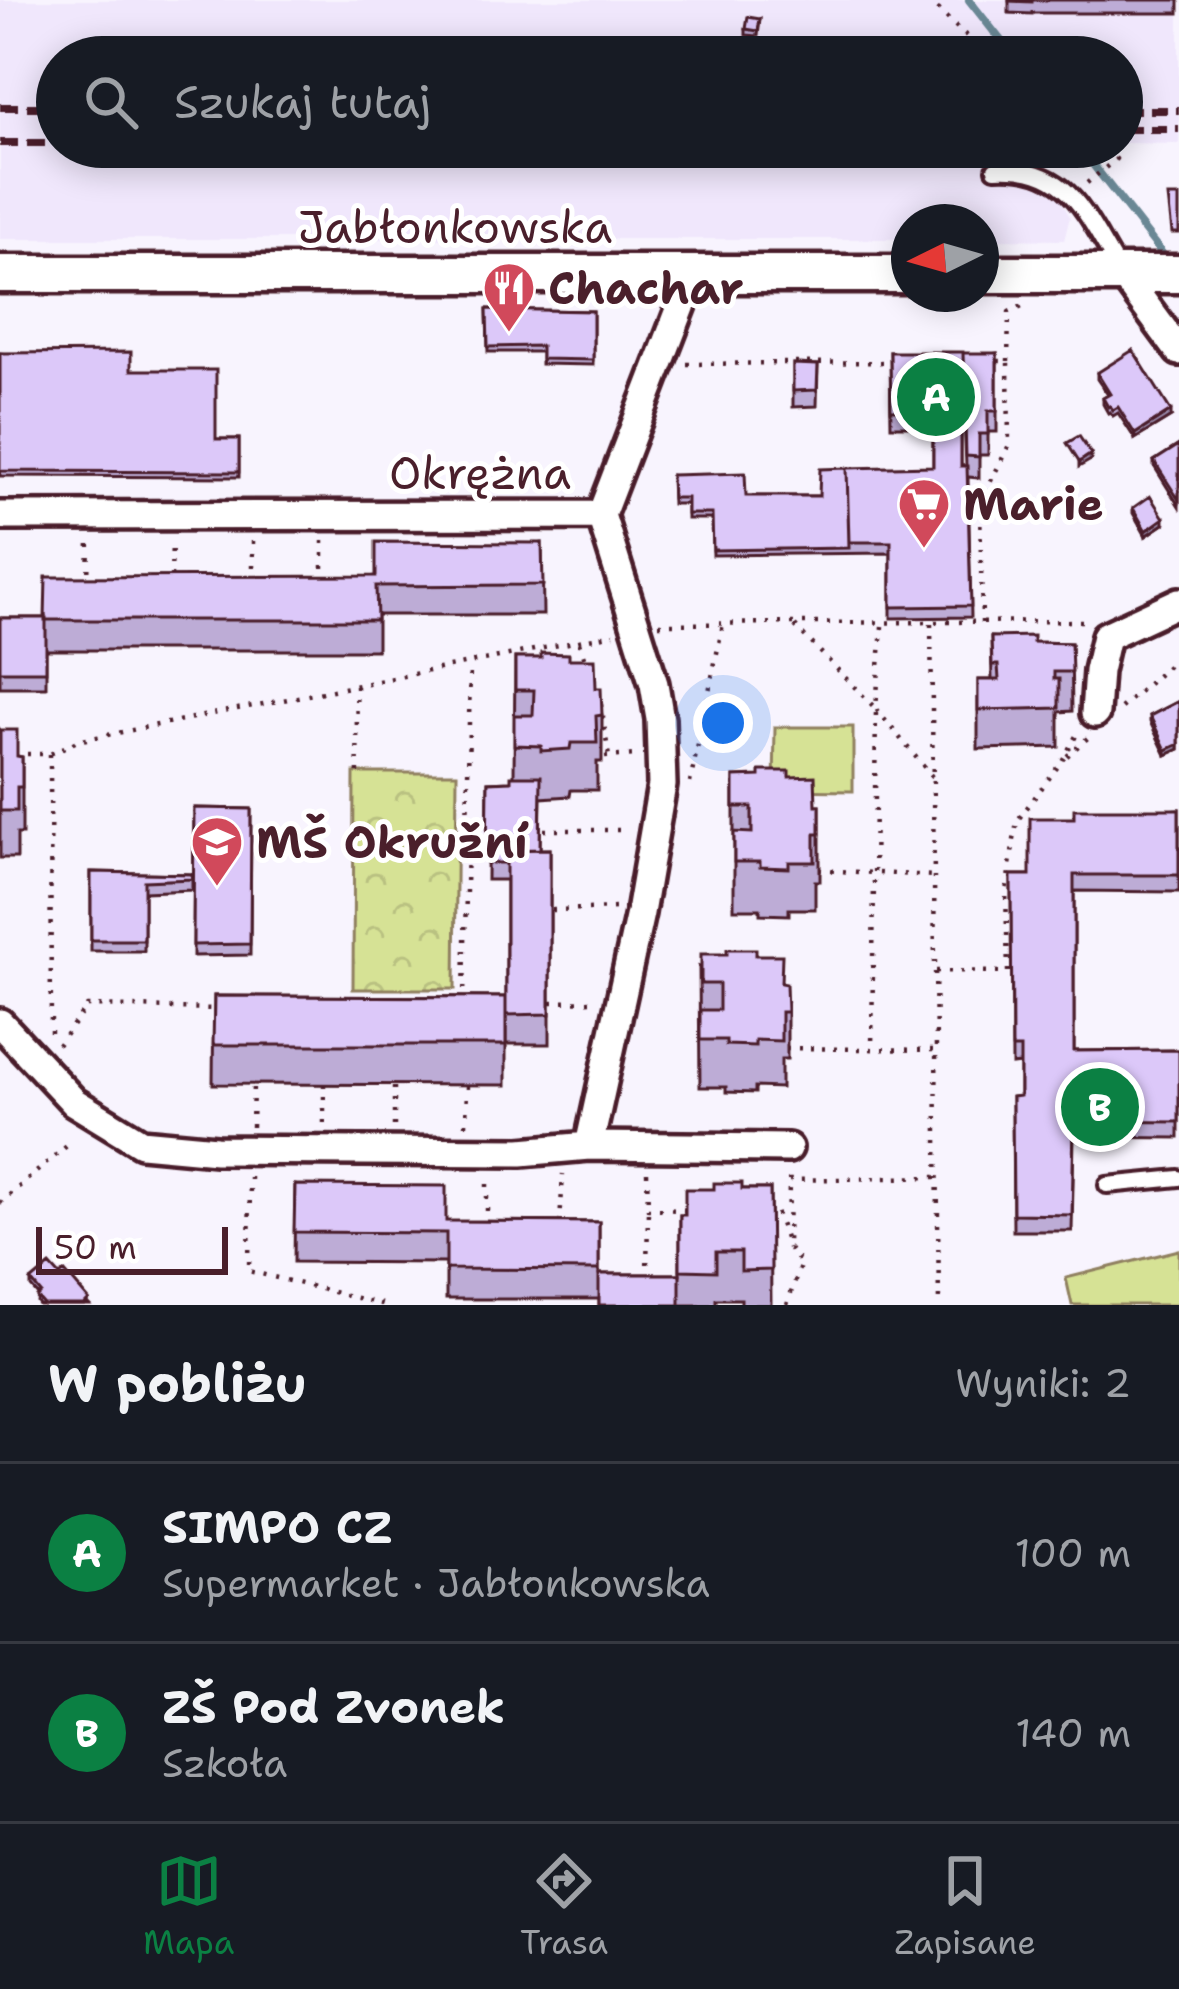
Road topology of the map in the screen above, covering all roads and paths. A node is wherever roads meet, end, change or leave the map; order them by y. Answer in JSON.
{"nodes":[{"id":1,"x":930,"y":0,"type":"edge"},
{"id":2,"x":968,"y":36,"type":"edge"},
{"id":3,"x":1105,"y":168,"type":"edge"},
{"id":4,"x":995,"y":169,"type":"dead end"},
{"id":5,"x":1088,"y":182,"type":"dead end"},
{"id":6,"x":0,"y":274,"type":"edge"},
{"id":7,"x":891,"y":274,"type":"edge"},
{"id":8,"x":999,"y":274,"type":"edge"},
{"id":9,"x":1173,"y":274,"type":"edge"},
{"id":10,"x":1123,"y":275,"type":"junction"},
{"id":11,"x":693,"y":276,"type":"junction"},
{"id":12,"x":1179,"y":351,"type":"edge"},
{"id":13,"x":891,"y":362,"type":"edge"},
{"id":14,"x":984,"y":362,"type":"edge"},
{"id":15,"x":657,"y":364,"type":"junction"},
{"id":16,"x":601,"y":515,"type":"junction"},
{"id":17,"x":0,"y":516,"type":"edge"},
{"id":18,"x":89,"y":535,"type":"dead end"},
{"id":19,"x":172,"y":535,"type":"dead end"},
{"id":20,"x":323,"y":535,"type":"dead end"},
{"id":21,"x":253,"y":536,"type":"dead end"},
{"id":22,"x":171,"y":581,"type":"edge"},
{"id":23,"x":253,"y":581,"type":"edge"},
{"id":24,"x":323,"y":581,"type":"edge"},
{"id":25,"x":1179,"y":602,"type":"edge"},
{"id":26,"x":88,"y":603,"type":"edge"},
{"id":27,"x":982,"y":623,"type":"junction"},
{"id":28,"x":636,"y":624,"type":"junction"},
{"id":29,"x":793,"y":624,"type":"junction"},
{"id":30,"x":882,"y":624,"type":"junction"},
{"id":31,"x":931,"y":624,"type":"junction"},
{"id":32,"x":1106,"y":636,"type":"junction"},
{"id":33,"x":579,"y":643,"type":"junction"},
{"id":34,"x":470,"y":664,"type":"junction"},
{"id":35,"x":586,"y":664,"type":"edge"},
{"id":36,"x":356,"y":686,"type":"junction"},
{"id":37,"x":602,"y":705,"type":"edge"},
{"id":38,"x":876,"y":709,"type":"junction"},
{"id":39,"x":1095,"y":713,"type":"joint"},
{"id":40,"x":0,"y":754,"type":"edge"},
{"id":41,"x":50,"y":754,"type":"junction"},
{"id":42,"x":643,"y":754,"type":"dead end"},
{"id":43,"x":609,"y":757,"type":"dead end"},
{"id":44,"x":643,"y":766,"type":"dead end"},
{"id":45,"x":358,"y":774,"type":"dead end"},
{"id":46,"x":934,"y":779,"type":"junction"},
{"id":47,"x":544,"y":830,"type":"edge"},
{"id":48,"x":639,"y":830,"type":"dead end"},
{"id":49,"x":819,"y":870,"type":"edge"},
{"id":50,"x":874,"y":873,"type":"junction"},
{"id":51,"x":935,"y":876,"type":"junction"},
{"id":52,"x":623,"y":902,"type":"dead end"},
{"id":53,"x":552,"y":910,"type":"edge"},
{"id":54,"x":936,"y":971,"type":"junction"},
{"id":55,"x":551,"y":1002,"type":"edge"},
{"id":56,"x":619,"y":1004,"type":"junction"},
{"id":57,"x":232,"y":1009,"type":"edge"},
{"id":58,"x":466,"y":1018,"type":"edge"},
{"id":59,"x":0,"y":1023,"type":"edge"},
{"id":60,"x":786,"y":1048,"type":"edge"},
{"id":61,"x":872,"y":1049,"type":"junction"},
{"id":62,"x":937,"y":1050,"type":"junction"},
{"id":63,"x":253,"y":1084,"type":"edge"},
{"id":64,"x":324,"y":1084,"type":"edge"},
{"id":65,"x":394,"y":1084,"type":"edge"},
{"id":66,"x":466,"y":1085,"type":"edge"},
{"id":67,"x":394,"y":1131,"type":"dead end"},
{"id":68,"x":466,"y":1131,"type":"dead end"},
{"id":69,"x":324,"y":1132,"type":"dead end"},
{"id":70,"x":251,"y":1142,"type":"junction"},
{"id":71,"x":69,"y":1144,"type":"dead end"},
{"id":72,"x":589,"y":1145,"type":"junction"},
{"id":73,"x":788,"y":1148,"type":"dead end"},
{"id":74,"x":487,"y":1169,"type":"dead end"},
{"id":75,"x":563,"y":1169,"type":"dead end"},
{"id":76,"x":647,"y":1171,"type":"dead end"},
{"id":77,"x":938,"y":1178,"type":"junction"},
{"id":78,"x":1179,"y":1178,"type":"edge"},
{"id":79,"x":1107,"y":1185,"type":"dead end"},
{"id":80,"x":0,"y":1203,"type":"edge"},
{"id":81,"x":648,"y":1210,"type":"junction"},
{"id":82,"x":695,"y":1210,"type":"edge"},
{"id":83,"x":756,"y":1211,"type":"edge"},
{"id":84,"x":487,"y":1229,"type":"edge"},
{"id":85,"x":559,"y":1230,"type":"edge"},
{"id":86,"x":788,"y":1248,"type":"junction"},
{"id":87,"x":646,"y":1289,"type":"edge"},
{"id":88,"x":385,"y":1305,"type":"edge"},
{"id":89,"x":788,"y":1305,"type":"edge"},
{"id":90,"x":939,"y":1305,"type":"edge"}],
"edges":[{"from":1,"to":2,"type":"path"},
{"from":3,"to":5,"type":"path"},
{"from":4,"to":10,"type":"lane"},
{"from":6,"to":11,"type":"main road","name":"Jabłonkowska"},
{"from":7,"to":11,"type":"main road","name":"Jabłonkowska"},
{"from":8,"to":10,"type":"main road"},
{"from":9,"to":10,"type":"main road"},
{"from":10,"to":12,"type":"street"},
{"from":11,"to":15,"type":"street"},
{"from":13,"to":15,"type":"path"},
{"from":14,"to":27,"type":"path"},
{"from":15,"to":16,"type":"street"},
{"from":16,"to":17,"type":"street","name":"Okrężna"},
{"from":16,"to":28,"type":"street","name":"Okrężna"},
{"from":18,"to":26,"type":"path"},
{"from":19,"to":22,"type":"path"},
{"from":20,"to":24,"type":"path"},
{"from":21,"to":23,"type":"path"},
{"from":25,"to":32,"type":"street"},
{"from":27,"to":31,"type":"path"},
{"from":27,"to":32,"type":"path"},
{"from":28,"to":29,"type":"path"},
{"from":28,"to":33,"type":"path"},
{"from":28,"to":56,"type":"street","name":"Okrężna"},
{"from":29,"to":30,"type":"path"},
{"from":29,"to":38,"type":"path"},
{"from":30,"to":31,"type":"path"},
{"from":30,"to":38,"type":"path"},
{"from":31,"to":46,"type":"path"},
{"from":32,"to":39,"type":"street"},
{"from":33,"to":34,"type":"path"},
{"from":33,"to":35,"type":"path"},
{"from":34,"to":36,"type":"path"},
{"from":34,"to":58,"type":"path"},
{"from":36,"to":41,"type":"path"},
{"from":36,"to":45,"type":"path"},
{"from":37,"to":43,"type":"path"},
{"from":38,"to":46,"type":"path"},
{"from":38,"to":50,"type":"path"},
{"from":39,"to":54,"type":"path"},
{"from":40,"to":41,"type":"path"},
{"from":41,"to":57,"type":"path"},
{"from":42,"to":44,"type":"path"},
{"from":46,"to":51,"type":"path"},
{"from":47,"to":48,"type":"path"},
{"from":49,"to":50,"type":"path"},
{"from":50,"to":51,"type":"path"},
{"from":50,"to":61,"type":"path"},
{"from":51,"to":54,"type":"path"},
{"from":52,"to":53,"type":"path"},
{"from":54,"to":62,"type":"path"},
{"from":55,"to":56,"type":"path"},
{"from":56,"to":72,"type":"street","name":"Okrężna"},
{"from":59,"to":70,"type":"street"},
{"from":60,"to":61,"type":"path"},
{"from":61,"to":62,"type":"path"},
{"from":62,"to":77,"type":"path"},
{"from":63,"to":70,"type":"path"},
{"from":64,"to":69,"type":"path"},
{"from":65,"to":67,"type":"path"},
{"from":66,"to":68,"type":"path"},
{"from":70,"to":72,"type":"street"},
{"from":70,"to":88,"type":"path"},
{"from":71,"to":80,"type":"path"},
{"from":72,"to":73,"type":"street"},
{"from":74,"to":84,"type":"path"},
{"from":75,"to":85,"type":"path"},
{"from":76,"to":81,"type":"path"},
{"from":77,"to":86,"type":"path"},
{"from":77,"to":90,"type":"path"},
{"from":78,"to":79,"type":"lane"},
{"from":81,"to":82,"type":"path"},
{"from":81,"to":87,"type":"path"},
{"from":83,"to":86,"type":"path"},
{"from":86,"to":89,"type":"path"}]}
